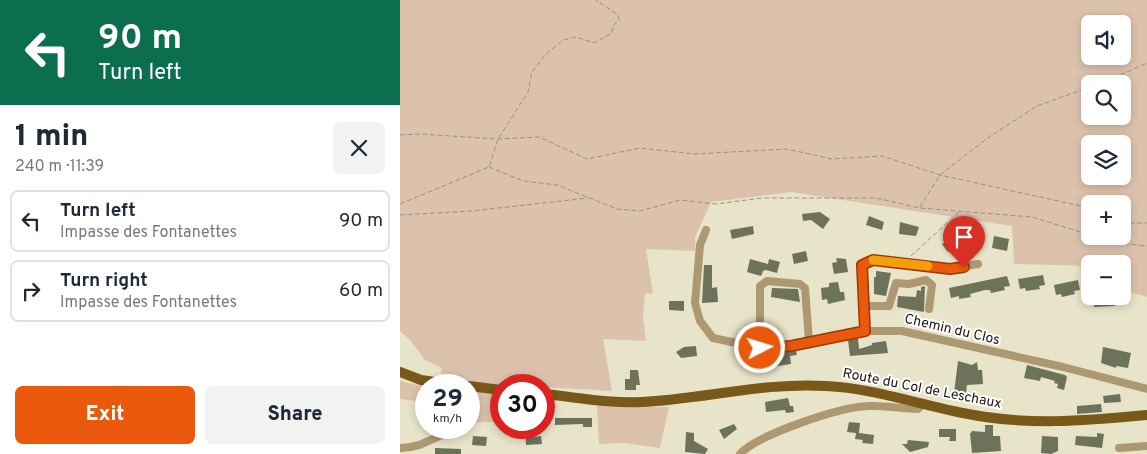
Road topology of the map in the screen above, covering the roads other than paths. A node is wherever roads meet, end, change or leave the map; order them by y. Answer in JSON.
{"nodes":[{"id":1,"x":706,"y":230,"type":"dead end"},
{"id":2,"x":978,"y":264,"type":"dead end"},
{"id":3,"x":863,"y":306,"type":"junction"},
{"id":4,"x":930,"y":309,"type":"dead end"},
{"id":5,"x":865,"y":331,"type":"junction"},
{"id":6,"x":809,"y":341,"type":"junction"},
{"id":7,"x":760,"y":348,"type":"junction"},
{"id":8,"x":400,"y":372,"type":"edge"},
{"id":9,"x":415,"y":378,"type":"edge"},
{"id":10,"x":1147,"y":389,"type":"edge"},
{"id":11,"x":555,"y":395,"type":"edge"},
{"id":12,"x":923,"y":404,"type":"junction"},
{"id":13,"x":1147,"y":415,"type":"edge"},
{"id":14,"x":433,"y":439,"type":"edge"},
{"id":15,"x":1147,"y":446,"type":"edge"},
{"id":16,"x":400,"y":448,"type":"edge"},
{"id":17,"x":1119,"y":448,"type":"dead end"},
{"id":18,"x":740,"y":454,"type":"edge"}],
"edges":[{"from":1,"to":7,"type":"street","name":"Chemin du Clos"},
{"from":2,"to":3,"type":"street"},
{"from":3,"to":4,"type":"street"},
{"from":3,"to":5,"type":"street"},
{"from":5,"to":6,"type":"street","name":"Chemin du Clos"},
{"from":5,"to":10,"type":"street","name":"Chemin du Clos"},
{"from":6,"to":7,"type":"street","name":"Chemin du Clos"},
{"from":6,"to":7,"type":"street"},
{"from":8,"to":9,"type":"main road"},
{"from":11,"to":12,"type":"main road","name":"Route du Col de Leschaux"},
{"from":12,"to":13,"type":"main road","name":"Route du Col de Leschaux"},
{"from":12,"to":18,"type":"street"},
{"from":14,"to":16,"type":"street"},
{"from":15,"to":17,"type":"street"}]}
